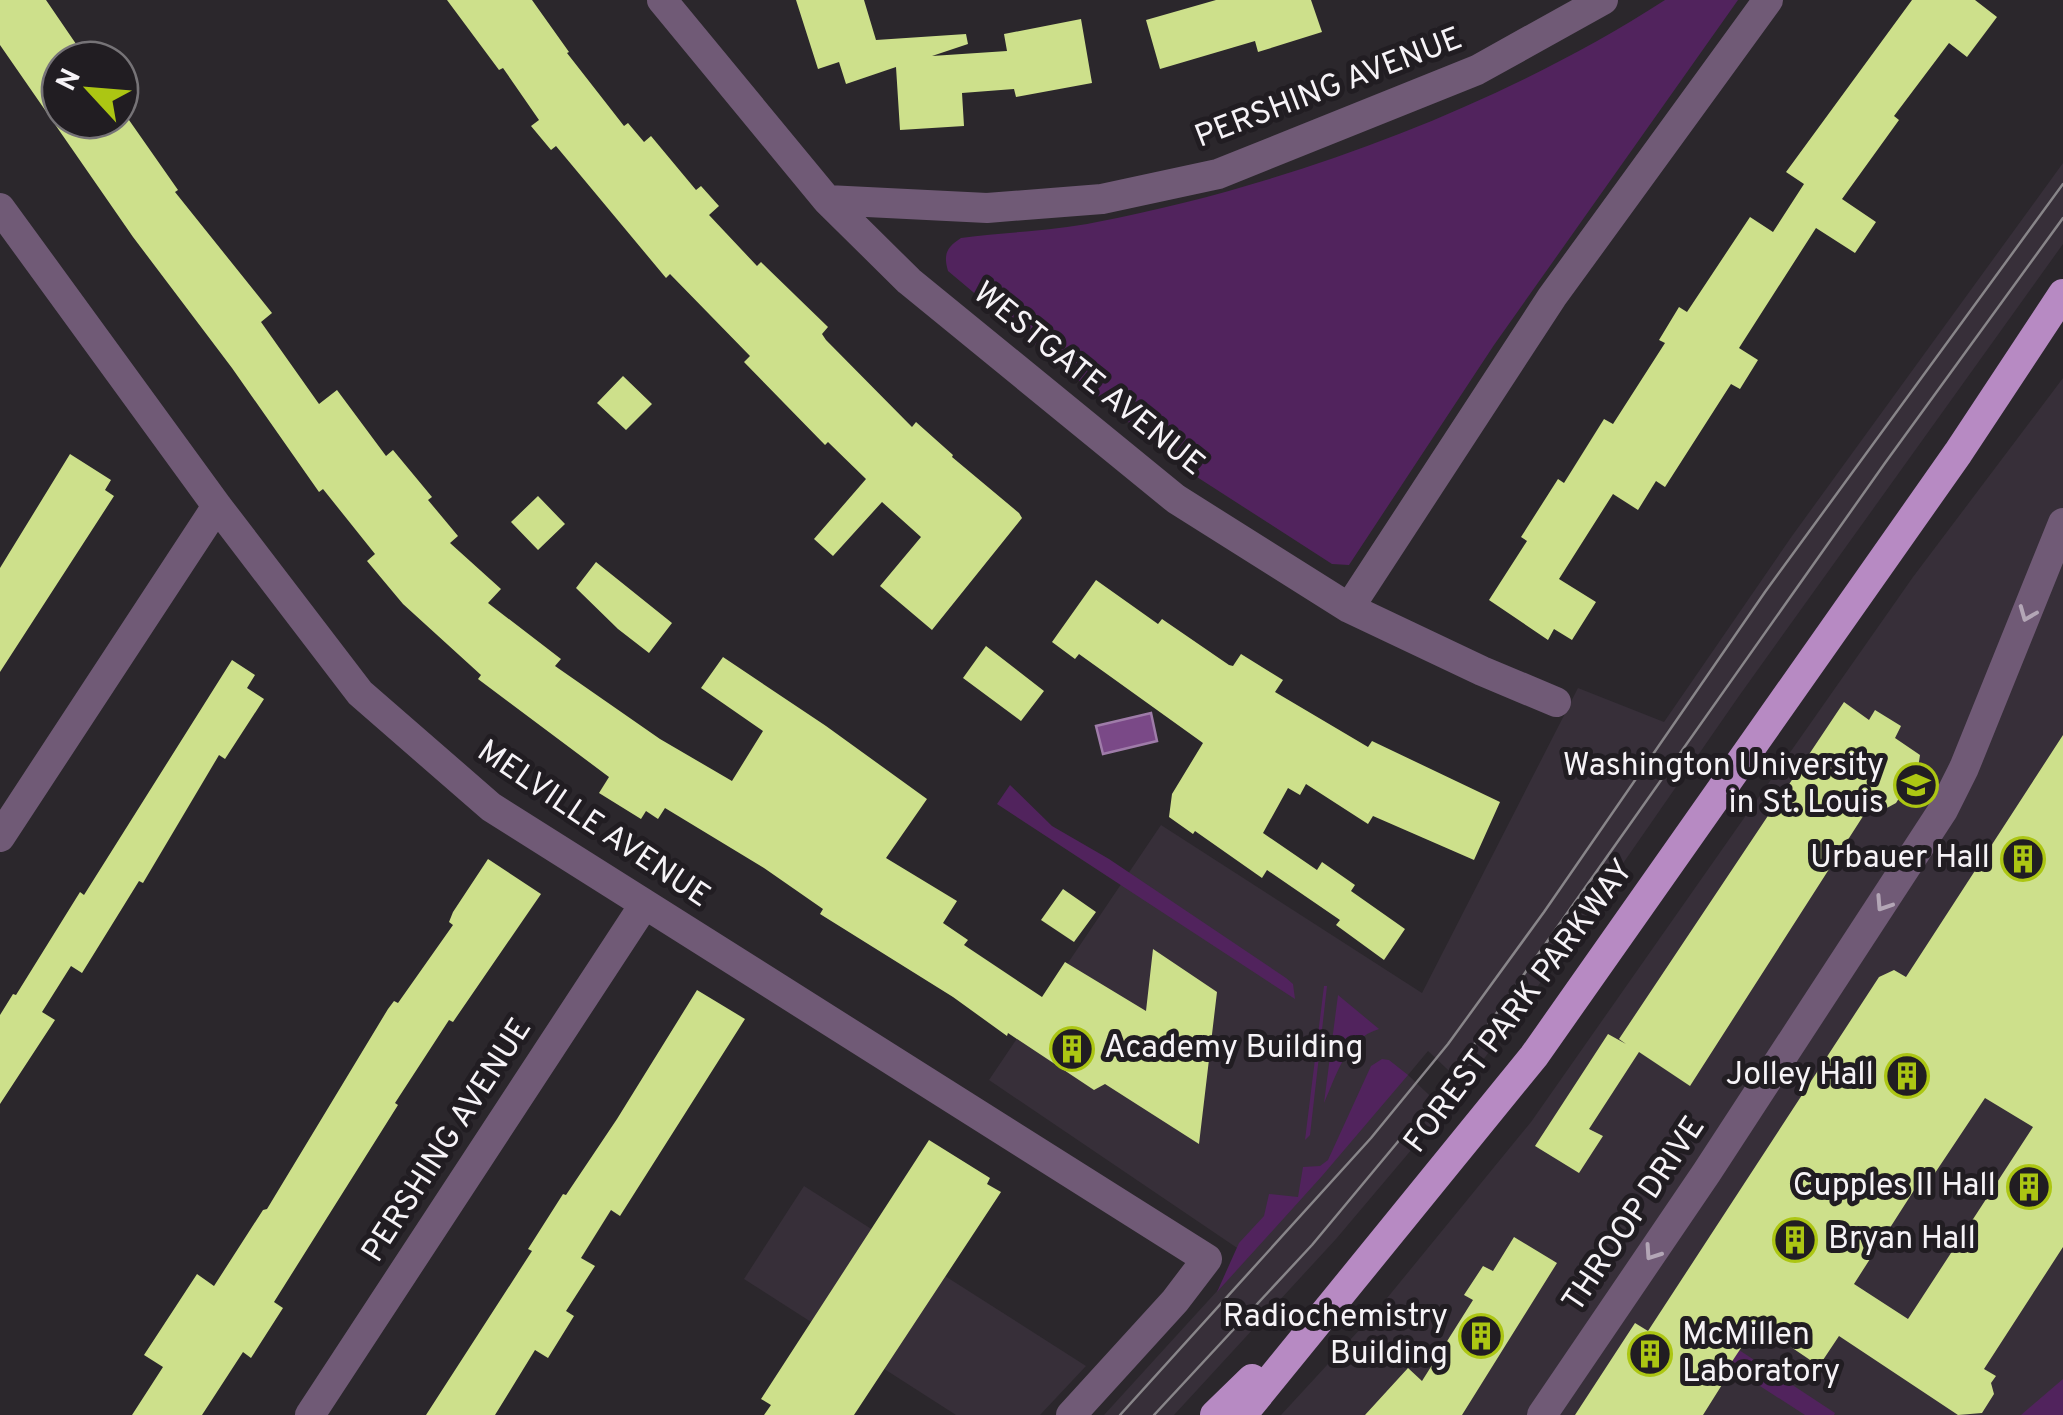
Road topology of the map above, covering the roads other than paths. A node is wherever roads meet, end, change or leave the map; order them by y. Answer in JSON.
{"nodes":[{"id":1,"x":662,"y":0,"type":"edge"},
{"id":2,"x":1603,"y":0,"type":"edge"},
{"id":3,"x":1768,"y":0,"type":"edge"},
{"id":4,"x":827,"y":200,"type":"junction"},
{"id":5,"x":0,"y":208,"type":"edge"},
{"id":6,"x":2063,"y":294,"type":"edge"},
{"id":7,"x":2063,"y":327,"type":"edge"},
{"id":8,"x":1958,"y":453,"type":"junction"},
{"id":9,"x":217,"y":506,"type":"junction"},
{"id":10,"x":2063,"y":524,"type":"edge"},
{"id":11,"x":1349,"y":608,"type":"junction"},
{"id":12,"x":1556,"y":702,"type":"dead end"},
{"id":13,"x":0,"y":837,"type":"edge"},
{"id":14,"x":644,"y":905,"type":"junction"},
{"id":15,"x":1334,"y":1301,"type":"junction"},
{"id":16,"x":310,"y":1415,"type":"edge"},
{"id":17,"x":1071,"y":1415,"type":"edge"},
{"id":18,"x":1215,"y":1415,"type":"edge"},
{"id":19,"x":1242,"y":1415,"type":"edge"},
{"id":20,"x":1542,"y":1415,"type":"edge"}],
"edges":[{"from":1,"to":4,"type":"street","name":"WESTGATE AVENUE"},
{"from":2,"to":4,"type":"street","name":"PERSHING AVENUE"},
{"from":3,"to":11,"type":"street"},
{"from":4,"to":11,"type":"street","name":"WESTGATE AVENUE"},
{"from":5,"to":9,"type":"street","name":"MELVILLE AVENUE"},
{"from":6,"to":8,"type":"main road","name":"FOREST PARK PARKWAY"},
{"from":7,"to":8,"type":"main road","name":"FOREST PARK PARKWAY"},
{"from":8,"to":15,"type":"main road","name":"FOREST PARK PARKWAY"},
{"from":9,"to":13,"type":"street"},
{"from":9,"to":14,"type":"street","name":"MELVILLE AVENUE"},
{"from":10,"to":20,"type":"street","name":"THROOP DRIVE","one_way":true},
{"from":11,"to":12,"type":"street","name":"WESTGATE AVENUE"},
{"from":14,"to":16,"type":"street","name":"PERSHING AVENUE"},
{"from":14,"to":17,"type":"street","name":"MELVILLE AVENUE"},
{"from":15,"to":18,"type":"main road","name":"FOREST PARK PARKWAY"},
{"from":15,"to":19,"type":"main road","name":"FOREST PARK PARKWAY"}]}
